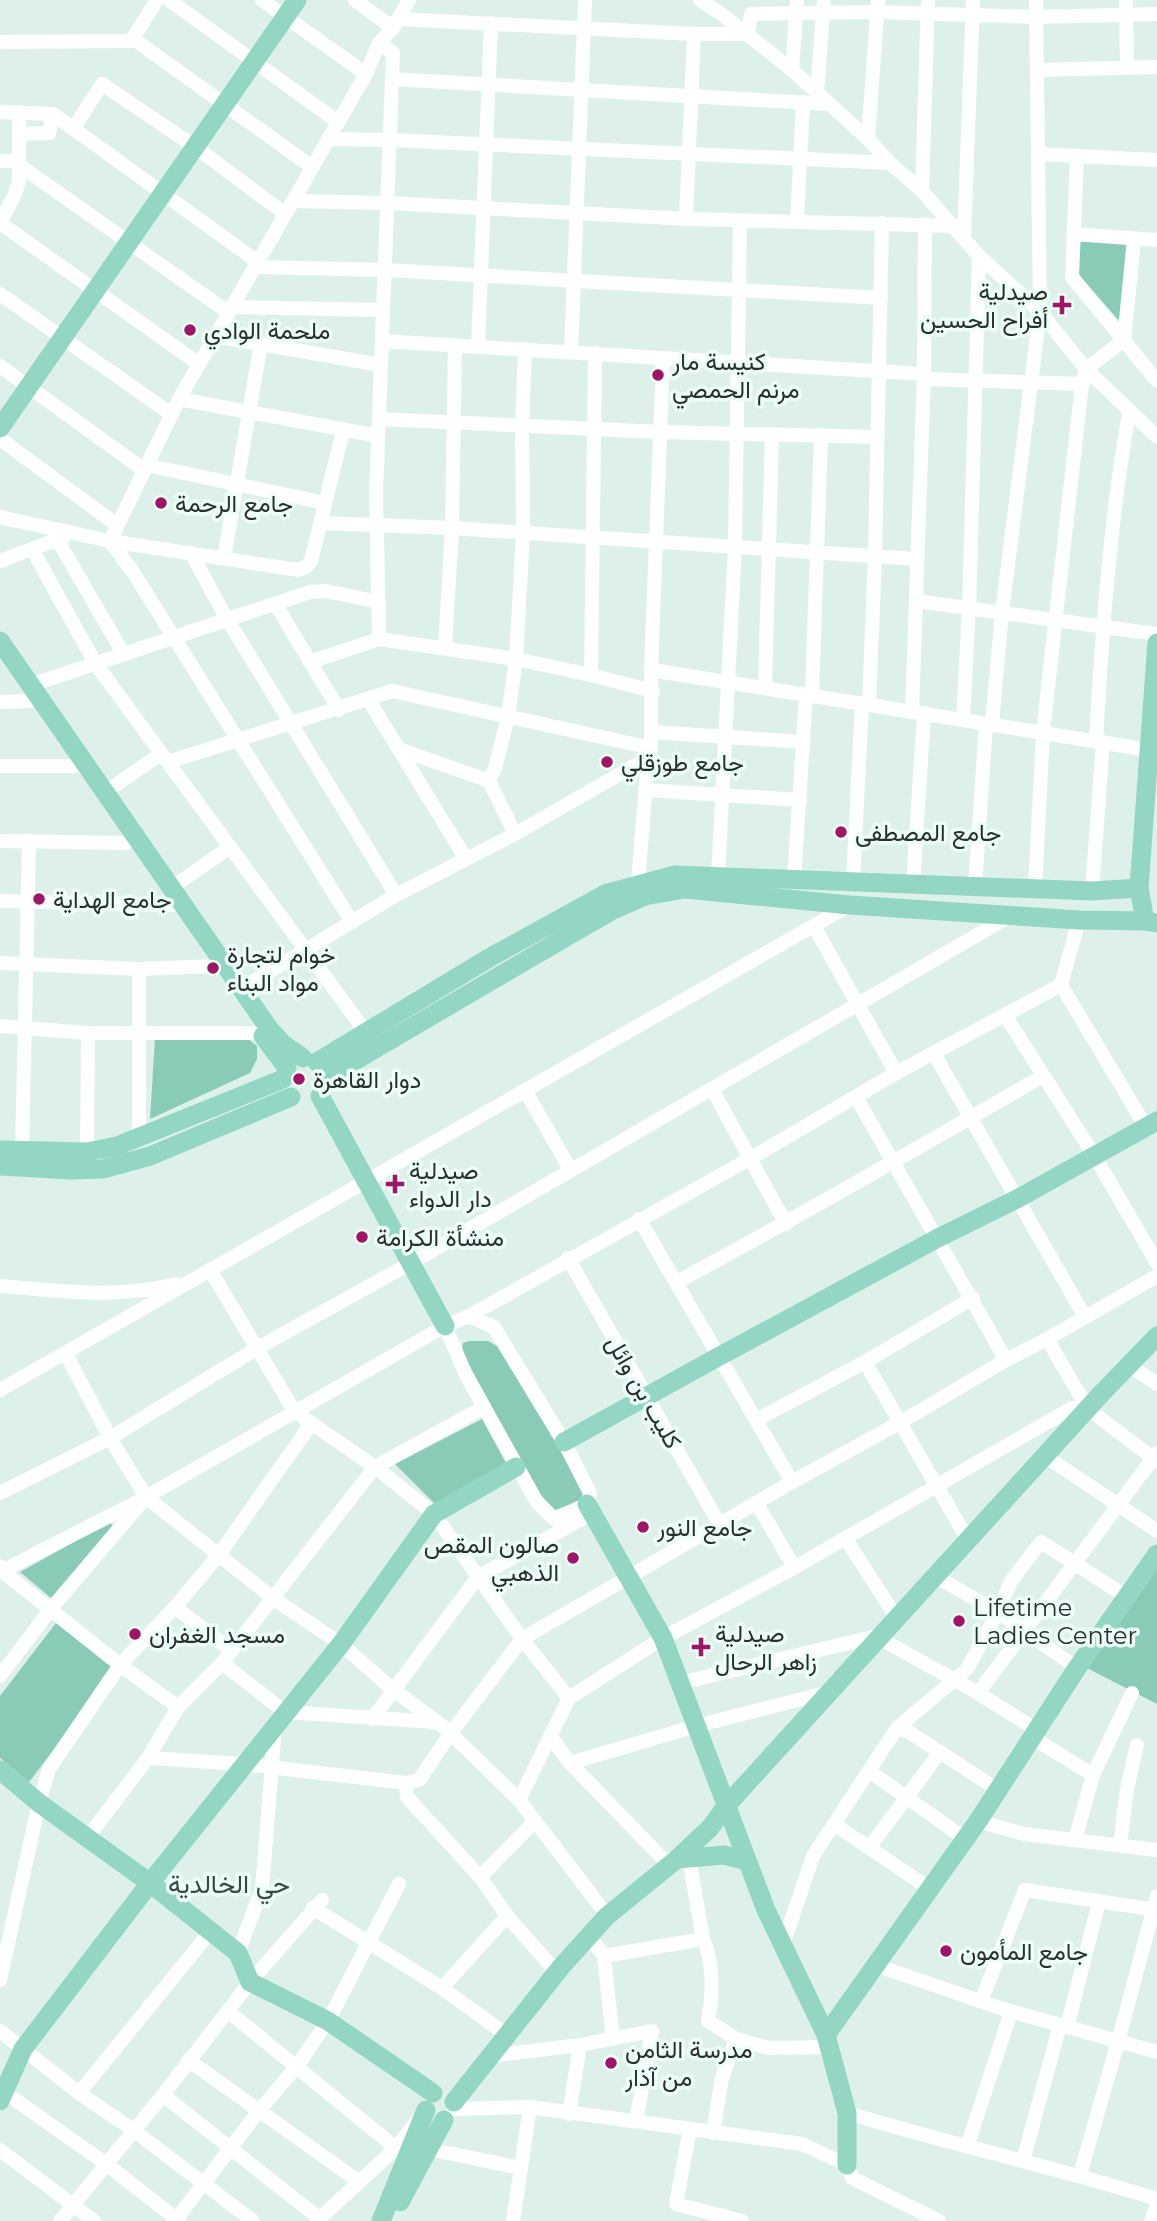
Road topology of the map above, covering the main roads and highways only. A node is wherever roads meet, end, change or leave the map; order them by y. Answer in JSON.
{"nodes":[{"id":1,"x":296,"y":0,"type":"edge"},
{"id":2,"x":0,"y":428,"type":"edge"},
{"id":3,"x":0,"y":641,"type":"edge"},
{"id":4,"x":1157,"y":643,"type":"edge"},
{"id":5,"x":0,"y":659,"type":"edge"},
{"id":6,"x":30,"y":693,"type":"junction"},
{"id":7,"x":1139,"y":888,"type":"junction"},
{"id":8,"x":172,"y":897,"type":"junction"},
{"id":9,"x":1151,"y":922,"type":"edge"},
{"id":10,"x":301,"y":1074,"type":"junction"},
{"id":11,"x":320,"y":1096,"type":"junction"},
{"id":12,"x":1151,"y":1124,"type":"edge"},
{"id":13,"x":0,"y":1150,"type":"edge"},
{"id":14,"x":0,"y":1167,"type":"edge"},
{"id":15,"x":445,"y":1325,"type":"road end"},
{"id":16,"x":1157,"y":1336,"type":"edge"},
{"id":17,"x":565,"y":1442,"type":"road end"},
{"id":18,"x":516,"y":1467,"type":"road end"},
{"id":19,"x":589,"y":1509,"type":"road end"},
{"id":20,"x":1157,"y":1554,"type":"edge"},
{"id":21,"x":0,"y":1770,"type":"edge"},
{"id":22,"x":726,"y":1806,"type":"junction"},
{"id":23,"x":676,"y":1858,"type":"junction"},
{"id":24,"x":747,"y":1861,"type":"junction"},
{"id":25,"x":150,"y":1883,"type":"junction"},
{"id":26,"x":827,"y":2041,"type":"junction"},
{"id":27,"x":2,"y":2097,"type":"edge"},
{"id":28,"x":443,"y":2105,"type":"junction"},
{"id":29,"x":847,"y":2165,"type":"road end"},
{"id":30,"x":381,"y":2221,"type":"edge"},
{"id":31,"x":390,"y":2221,"type":"edge"}],
"edges":[{"from":1,"to":2,"type":"main road"},
{"from":3,"to":6,"type":"main road"},
{"from":4,"to":7,"type":"main road"},
{"from":5,"to":6,"type":"main road"},
{"from":6,"to":8,"type":"main road"},
{"from":6,"to":8,"type":"main road"},
{"from":7,"to":9,"type":"main road"},
{"from":7,"to":10,"type":"main road"},
{"from":8,"to":10,"type":"main road"},
{"from":8,"to":10,"type":"main road"},
{"from":9,"to":10,"type":"main road"},
{"from":10,"to":11,"type":"main road"},
{"from":10,"to":11,"type":"main road"},
{"from":10,"to":13,"type":"main road"},
{"from":10,"to":14,"type":"main road"},
{"from":11,"to":15,"type":"main road"},
{"from":12,"to":17,"type":"main road"},
{"from":16,"to":22,"type":"main road"},
{"from":18,"to":25,"type":"main road"},
{"from":19,"to":22,"type":"main road"},
{"from":20,"to":26,"type":"main road"},
{"from":21,"to":25,"type":"main road"},
{"from":22,"to":23,"type":"main road"},
{"from":22,"to":24,"type":"main road"},
{"from":23,"to":24,"type":"main road"},
{"from":23,"to":28,"type":"main road"},
{"from":23,"to":28,"type":"main road"},
{"from":24,"to":26,"type":"main road"},
{"from":25,"to":27,"type":"main road"},
{"from":25,"to":28,"type":"main road"},
{"from":26,"to":29,"type":"main road"},
{"from":28,"to":30,"type":"main road"},
{"from":28,"to":31,"type":"main road"}]}
